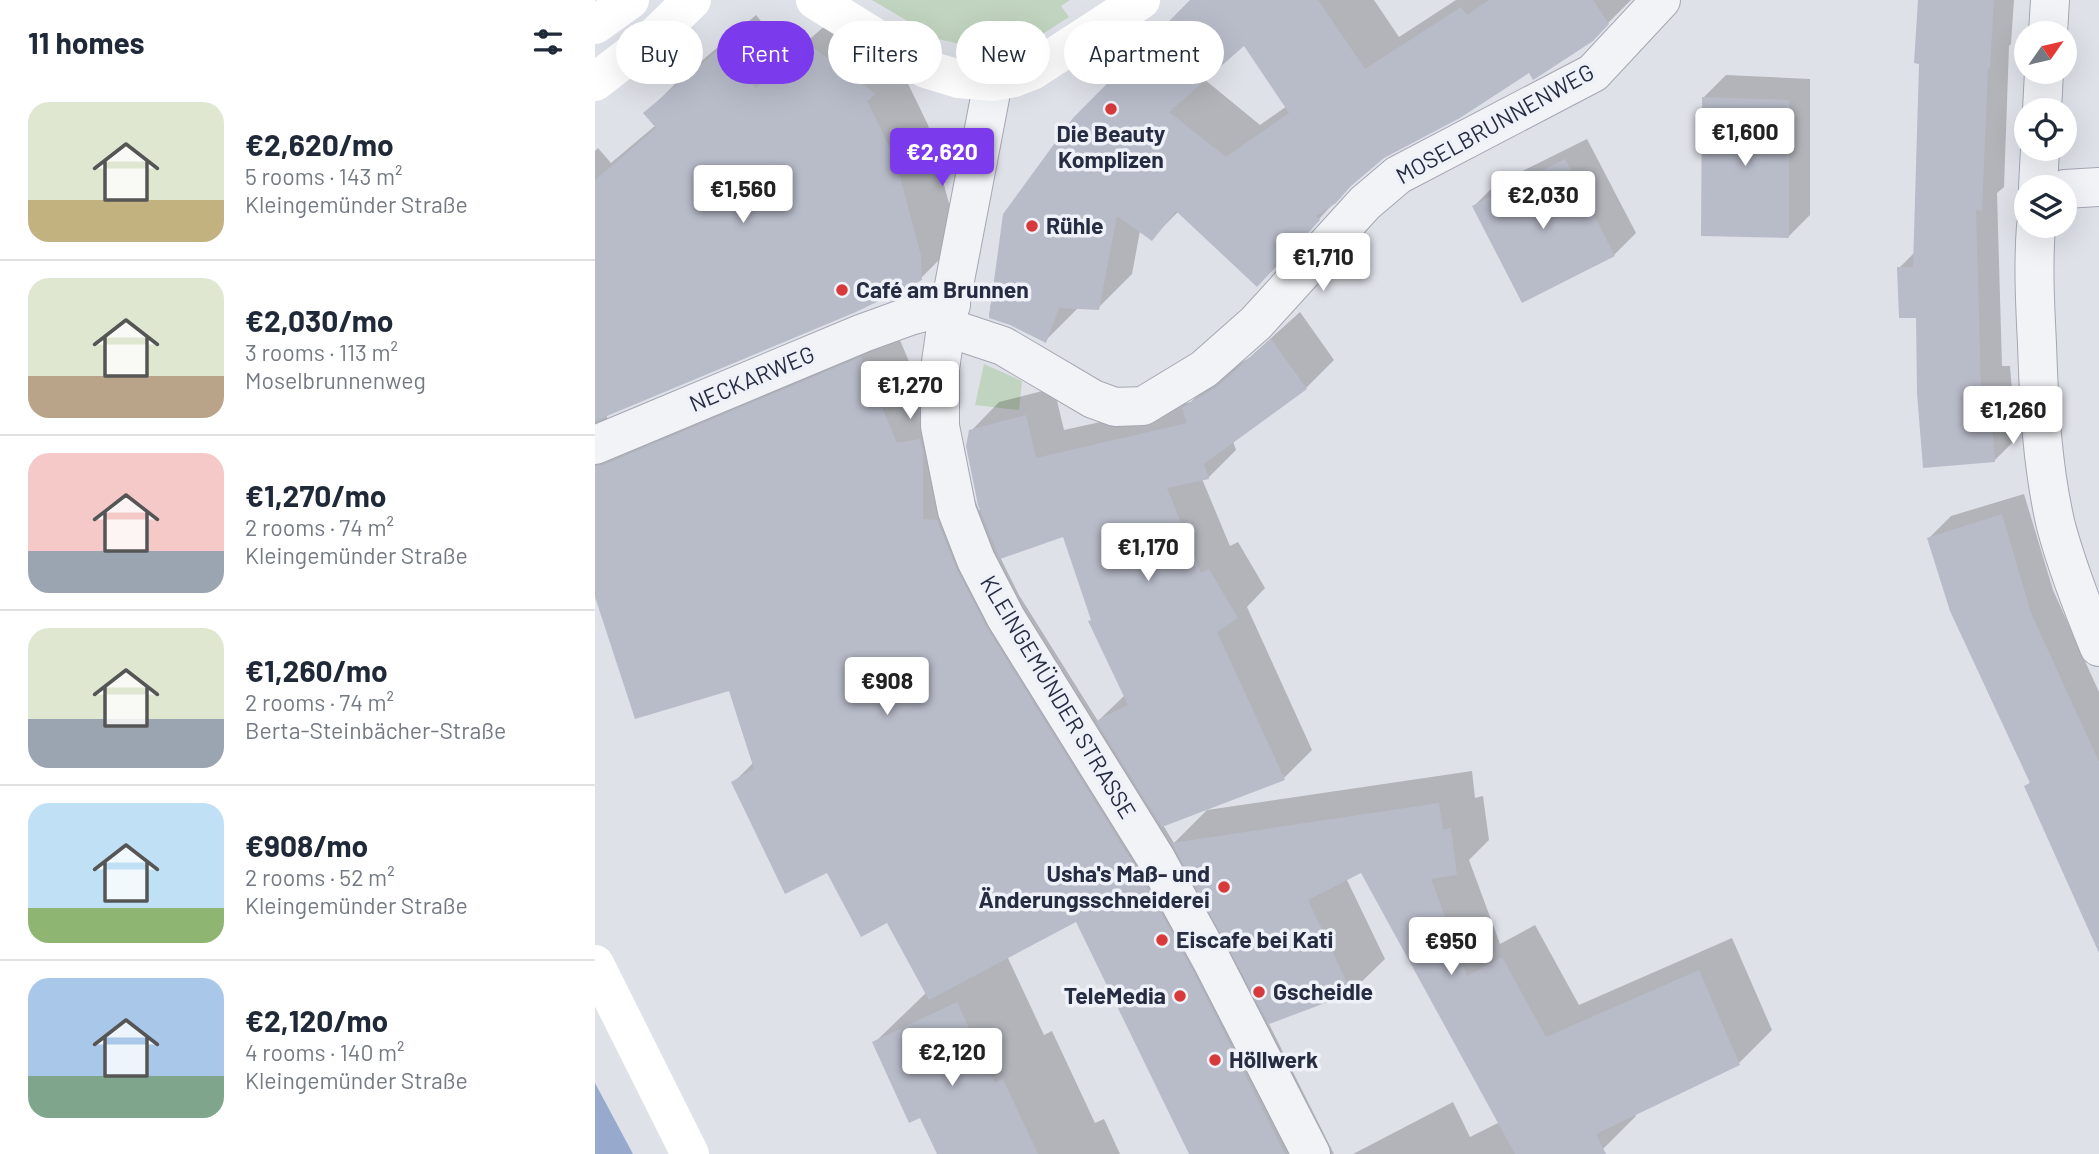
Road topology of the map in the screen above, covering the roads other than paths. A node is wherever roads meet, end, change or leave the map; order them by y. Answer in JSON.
{"nodes":[{"id":1,"x":631,"y":0,"type":"edge"},
{"id":2,"x":691,"y":0,"type":"edge"},
{"id":3,"x":815,"y":0,"type":"edge"},
{"id":4,"x":1141,"y":0,"type":"edge"},
{"id":5,"x":1661,"y":0,"type":"edge"},
{"id":6,"x":2050,"y":0,"type":"edge"},
{"id":7,"x":2049,"y":21,"type":"edge"},
{"id":8,"x":595,"y":25,"type":"edge"},
{"id":9,"x":1050,"y":59,"type":"edge"},
{"id":10,"x":956,"y":78,"type":"edge"},
{"id":11,"x":595,"y":82,"type":"edge"},
{"id":12,"x":993,"y":84,"type":"edge"},
{"id":13,"x":2099,"y":187,"type":"edge"},
{"id":14,"x":2077,"y":188,"type":"edge"},
{"id":15,"x":2035,"y":238,"type":"edge"},
{"id":16,"x":949,"y":316,"type":"junction"},
{"id":17,"x":595,"y":445,"type":"edge"},
{"id":18,"x":2099,"y":647,"type":"edge"},
{"id":19,"x":595,"y":964,"type":"edge"},
{"id":20,"x":690,"y":1154,"type":"edge"},
{"id":21,"x":1311,"y":1154,"type":"edge"}],
"edges":[{"from":1,"to":8,"type":"main road"},
{"from":2,"to":11,"type":"main road"},
{"from":3,"to":10,"type":"main road"},
{"from":4,"to":9,"type":"main road"},
{"from":5,"to":16,"type":"street","name":"MOSELBRUNNENWEG"},
{"from":6,"to":7,"type":"street"},
{"from":12,"to":16,"type":"street","name":"KLEINGEMÜNDER STRASSE"},
{"from":13,"to":14,"type":"street"},
{"from":15,"to":18,"type":"street"},
{"from":16,"to":17,"type":"street","name":"NECKARWEG"},
{"from":16,"to":21,"type":"street","name":"KLEINGEMÜNDER STRASSE"},
{"from":19,"to":20,"type":"main road"}]}
